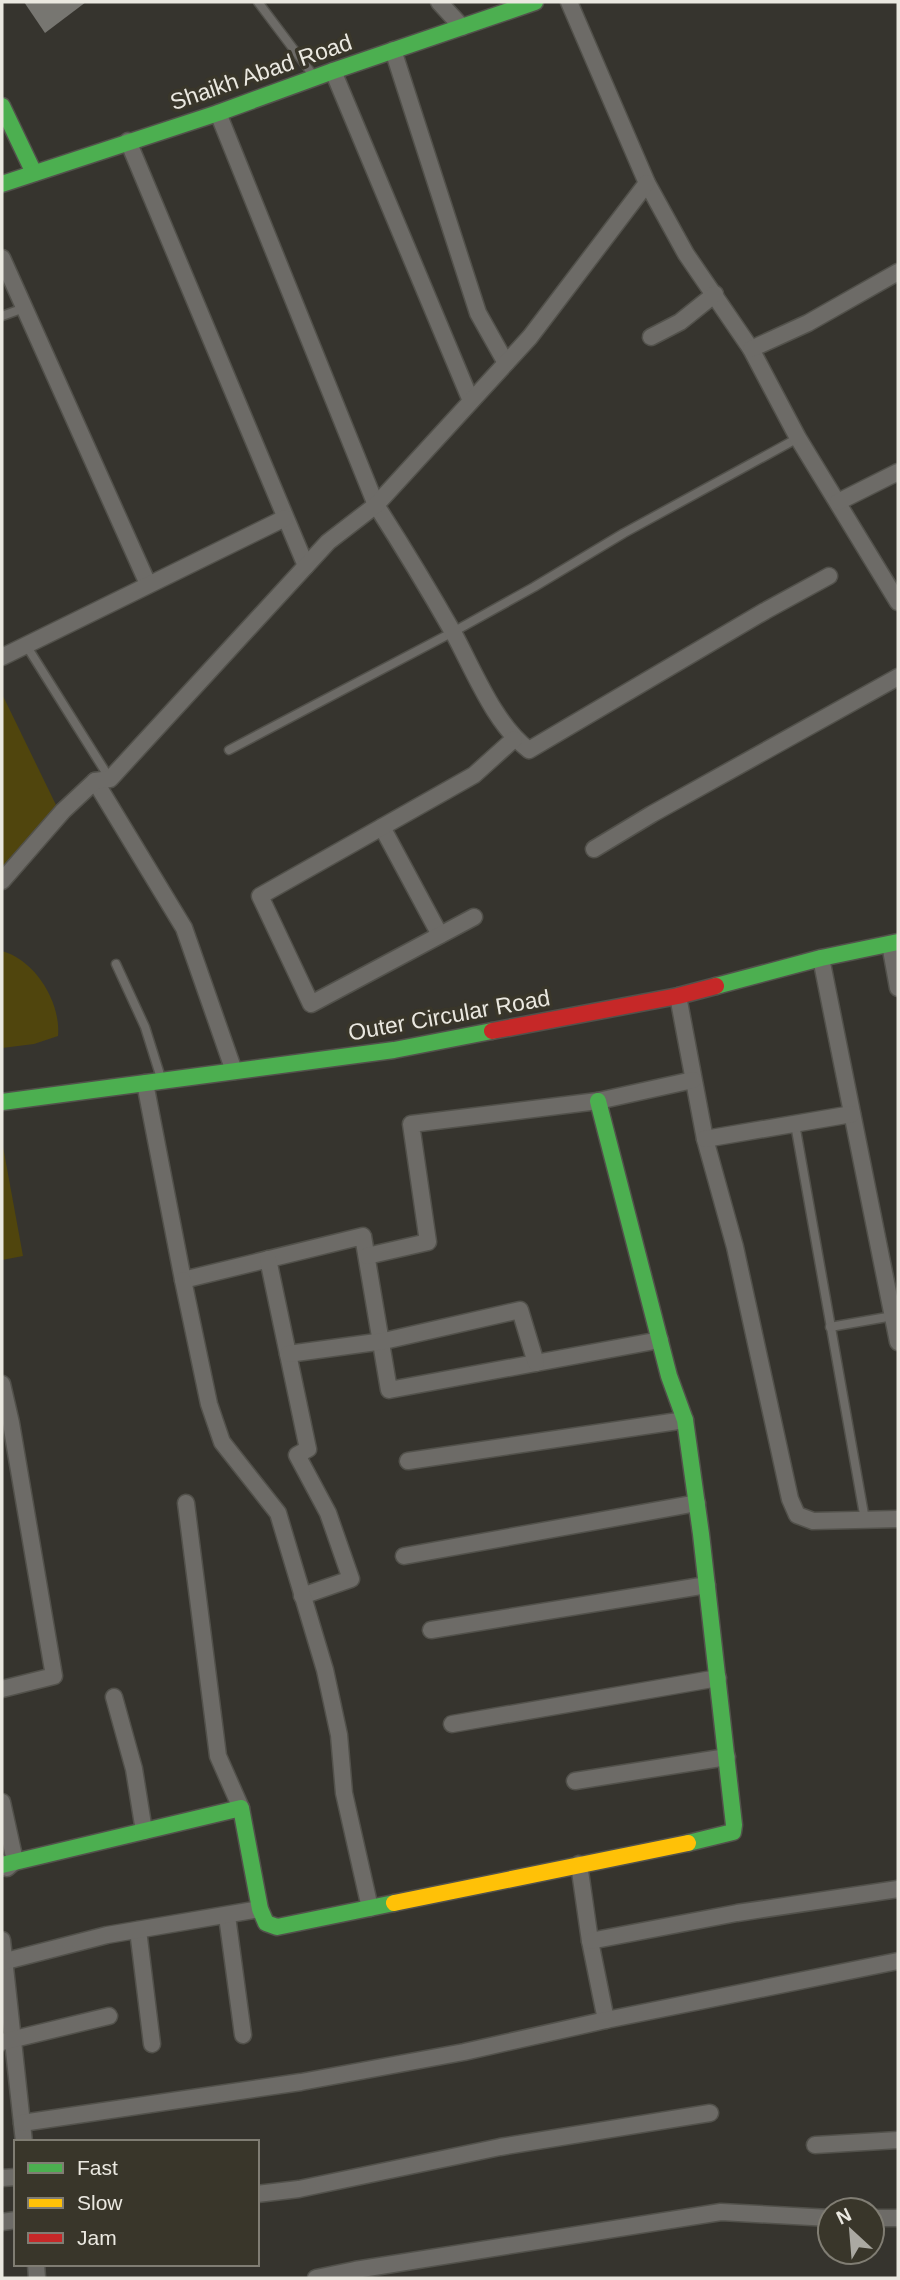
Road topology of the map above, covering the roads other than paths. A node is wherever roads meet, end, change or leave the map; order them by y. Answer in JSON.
{"nodes":[{"id":1,"x":258,"y":2,"type":"edge"},
{"id":2,"x":439,"y":2,"type":"edge"},
{"id":3,"x":535,"y":2,"type":"edge"},
{"id":4,"x":569,"y":2,"type":"edge"},
{"id":5,"x":462,"y":27,"type":"junction"},
{"id":6,"x":393,"y":50,"type":"junction"},
{"id":7,"x":333,"y":71,"type":"junction"},
{"id":8,"x":315,"y":77,"type":"junction"},
{"id":9,"x":2,"y":106,"type":"edge"},
{"id":10,"x":218,"y":113,"type":"junction"},
{"id":11,"x":128,"y":141,"type":"junction"},
{"id":12,"x":34,"y":173,"type":"junction"},
{"id":13,"x":647,"y":183,"type":"junction"},
{"id":14,"x":2,"y":184,"type":"edge"},
{"id":15,"x":2,"y":258,"type":"edge"},
{"id":16,"x":898,"y":272,"type":"edge"},
{"id":17,"x":715,"y":294,"type":"junction"},
{"id":18,"x":24,"y":308,"type":"junction"},
{"id":19,"x":2,"y":316,"type":"edge"},
{"id":20,"x":651,"y":337,"type":"dead end"},
{"id":21,"x":751,"y":349,"type":"junction"},
{"id":22,"x":506,"y":363,"type":"junction"},
{"id":23,"x":471,"y":401,"type":"junction"},
{"id":24,"x":798,"y":438,"type":"junction"},
{"id":25,"x":898,"y":472,"type":"edge"},
{"id":26,"x":838,"y":502,"type":"junction"},
{"id":27,"x":376,"y":505,"type":"junction"},
{"id":28,"x":285,"y":518,"type":"junction"},
{"id":29,"x":306,"y":566,"type":"junction"},
{"id":30,"x":830,"y":576,"type":"dead end"},
{"id":31,"x":148,"y":584,"type":"junction"},
{"id":32,"x":898,"y":602,"type":"edge"},
{"id":33,"x":453,"y":632,"type":"junction"},
{"id":34,"x":26,"y":645,"type":"junction"},
{"id":35,"x":2,"y":657,"type":"edge"},
{"id":36,"x":898,"y":677,"type":"edge"},
{"id":37,"x":514,"y":739,"type":"junction"},
{"id":38,"x":229,"y":750,"type":"dead end"},
{"id":39,"x":103,"y":780,"type":"junction"},
{"id":40,"x":382,"y":827,"type":"junction"},
{"id":41,"x":594,"y":849,"type":"dead end"},
{"id":42,"x":2,"y":881,"type":"edge"},
{"id":43,"x":474,"y":917,"type":"dead end"},
{"id":44,"x":440,"y":935,"type":"junction"},
{"id":45,"x":894,"y":943,"type":"edge"},
{"id":46,"x":821,"y":958,"type":"junction"},
{"id":47,"x":116,"y":964,"type":"dead end"},
{"id":48,"x":898,"y":988,"type":"edge"},
{"id":49,"x":678,"y":996,"type":"junction"},
{"id":50,"x":234,"y":1071,"type":"junction"},
{"id":51,"x":693,"y":1080,"type":"junction"},
{"id":52,"x":154,"y":1082,"type":"junction"},
{"id":53,"x":598,"y":1101,"type":"junction"},
{"id":54,"x":2,"y":1102,"type":"edge"},
{"id":55,"x":852,"y":1114,"type":"junction"},
{"id":56,"x":795,"y":1124,"type":"junction"},
{"id":57,"x":705,"y":1139,"type":"junction"},
{"id":58,"x":367,"y":1256,"type":"junction"},
{"id":59,"x":268,"y":1259,"type":"junction"},
{"id":60,"x":183,"y":1280,"type":"junction"},
{"id":61,"x":893,"y":1316,"type":"junction"},
{"id":62,"x":830,"y":1327,"type":"junction"},
{"id":63,"x":660,"y":1340,"type":"junction"},
{"id":64,"x":381,"y":1341,"type":"junction"},
{"id":65,"x":898,"y":1342,"type":"edge"},
{"id":66,"x":288,"y":1354,"type":"junction"},
{"id":67,"x":536,"y":1363,"type":"junction"},
{"id":68,"x":2,"y":1384,"type":"edge"},
{"id":69,"x":685,"y":1420,"type":"junction"},
{"id":70,"x":408,"y":1461,"type":"dead end"},
{"id":71,"x":187,"y":1503,"type":"dead end"},
{"id":72,"x":697,"y":1503,"type":"junction"},
{"id":73,"x":898,"y":1519,"type":"edge"},
{"id":74,"x":865,"y":1520,"type":"junction"},
{"id":75,"x":404,"y":1556,"type":"dead end"},
{"id":76,"x":707,"y":1585,"type":"junction"},
{"id":77,"x":302,"y":1596,"type":"junction"},
{"id":78,"x":431,"y":1629,"type":"dead end"},
{"id":79,"x":718,"y":1678,"type":"junction"},
{"id":80,"x":2,"y":1689,"type":"edge"},
{"id":81,"x":114,"y":1697,"type":"dead end"},
{"id":82,"x":452,"y":1724,"type":"dead end"},
{"id":83,"x":727,"y":1757,"type":"junction"},
{"id":84,"x":575,"y":1781,"type":"dead end"},
{"id":85,"x":2,"y":1802,"type":"edge"},
{"id":86,"x":241,"y":1808,"type":"junction"},
{"id":87,"x":144,"y":1831,"type":"junction"},
{"id":88,"x":579,"y":1864,"type":"junction"},
{"id":89,"x":6,"y":1866,"type":"edge"},
{"id":90,"x":898,"y":1889,"type":"edge"},
{"id":91,"x":370,"y":1908,"type":"junction"},
{"id":92,"x":260,"y":1909,"type":"junction"},
{"id":93,"x":226,"y":1916,"type":"junction"},
{"id":94,"x":138,"y":1930,"type":"junction"},
{"id":95,"x":2,"y":1940,"type":"edge"},
{"id":96,"x":590,"y":1941,"type":"junction"},
{"id":97,"x":898,"y":1961,"type":"edge"},
{"id":98,"x":3,"y":1962,"type":"edge"},
{"id":99,"x":109,"y":2016,"type":"dead end"},
{"id":100,"x":607,"y":2020,"type":"junction"},
{"id":101,"x":243,"y":2035,"type":"dead end"},
{"id":102,"x":7,"y":2041,"type":"edge"},
{"id":103,"x":152,"y":2044,"type":"dead end"},
{"id":104,"x":710,"y":2113,"type":"dead end"},
{"id":105,"x":22,"y":2123,"type":"junction"},
{"id":106,"x":24,"y":2140,"type":"edge"},
{"id":107,"x":898,"y":2140,"type":"edge"},
{"id":108,"x":815,"y":2145,"type":"dead end"},
{"id":109,"x":259,"y":2194,"type":"edge"},
{"id":110,"x":816,"y":2217,"type":"edge"},
{"id":111,"x":316,"y":2278,"type":"edge"}],
"edges":[{"from":1,"to":8,"type":"lane"},
{"from":2,"to":5,"type":"street"},
{"from":3,"to":5,"type":"street","name":"Shaikh Abad Road"},
{"from":4,"to":13,"type":"street"},
{"from":5,"to":6,"type":"street","name":"Shaikh Abad Road"},
{"from":6,"to":7,"type":"street","name":"Shaikh Abad Road"},
{"from":6,"to":22,"type":"street"},
{"from":7,"to":8,"type":"street","name":"Shaikh Abad Road"},
{"from":7,"to":23,"type":"street"},
{"from":8,"to":10,"type":"street","name":"Shaikh Abad Road"},
{"from":9,"to":12,"type":"street"},
{"from":10,"to":11,"type":"street","name":"Shaikh Abad Road"},
{"from":10,"to":27,"type":"street"},
{"from":11,"to":12,"type":"street","name":"Shaikh Abad Road"},
{"from":11,"to":28,"type":"street"},
{"from":12,"to":14,"type":"street","name":"Shaikh Abad Road"},
{"from":13,"to":17,"type":"street"},
{"from":13,"to":22,"type":"street"},
{"from":15,"to":18,"type":"street"},
{"from":16,"to":21,"type":"street"},
{"from":17,"to":20,"type":"street"},
{"from":17,"to":21,"type":"street"},
{"from":18,"to":19,"type":"lane"},
{"from":18,"to":31,"type":"street"},
{"from":21,"to":24,"type":"street"},
{"from":22,"to":23,"type":"street"},
{"from":23,"to":27,"type":"street"},
{"from":24,"to":26,"type":"street"},
{"from":24,"to":33,"type":"lane"},
{"from":25,"to":26,"type":"street"},
{"from":26,"to":32,"type":"street"},
{"from":27,"to":29,"type":"street"},
{"from":27,"to":33,"type":"street"},
{"from":28,"to":29,"type":"street"},
{"from":28,"to":31,"type":"street"},
{"from":29,"to":39,"type":"street"},
{"from":30,"to":37,"type":"street"},
{"from":31,"to":34,"type":"street"},
{"from":33,"to":37,"type":"street"},
{"from":33,"to":38,"type":"lane"},
{"from":34,"to":35,"type":"street"},
{"from":34,"to":39,"type":"lane"},
{"from":36,"to":41,"type":"street"},
{"from":37,"to":40,"type":"street"},
{"from":39,"to":42,"type":"street"},
{"from":39,"to":50,"type":"street"},
{"from":40,"to":44,"type":"street"},
{"from":40,"to":44,"type":"street"},
{"from":43,"to":44,"type":"street"},
{"from":45,"to":46,"type":"street","name":"Outer Circular Road"},
{"from":45,"to":48,"type":"street"},
{"from":46,"to":49,"type":"street","name":"Outer Circular Road"},
{"from":46,"to":55,"type":"street"},
{"from":47,"to":52,"type":"lane"},
{"from":49,"to":50,"type":"street","name":"Outer Circular Road"},
{"from":49,"to":51,"type":"street"},
{"from":50,"to":52,"type":"street","name":"Outer Circular Road"},
{"from":51,"to":53,"type":"street"},
{"from":51,"to":57,"type":"street"},
{"from":52,"to":54,"type":"street","name":"Outer Circular Road"},
{"from":52,"to":60,"type":"street"},
{"from":53,"to":58,"type":"street"},
{"from":53,"to":63,"type":"street"},
{"from":55,"to":56,"type":"street"},
{"from":55,"to":61,"type":"street"},
{"from":56,"to":57,"type":"street"},
{"from":56,"to":62,"type":"lane"},
{"from":57,"to":74,"type":"street"},
{"from":58,"to":59,"type":"street"},
{"from":58,"to":64,"type":"street"},
{"from":59,"to":60,"type":"street"},
{"from":59,"to":66,"type":"street"},
{"from":60,"to":77,"type":"street"},
{"from":61,"to":62,"type":"lane"},
{"from":61,"to":65,"type":"street"},
{"from":62,"to":74,"type":"lane"},
{"from":63,"to":67,"type":"street"},
{"from":63,"to":69,"type":"street"},
{"from":64,"to":66,"type":"street"},
{"from":64,"to":67,"type":"street"},
{"from":64,"to":67,"type":"street"},
{"from":66,"to":77,"type":"street"},
{"from":68,"to":80,"type":"street"},
{"from":69,"to":70,"type":"street"},
{"from":69,"to":72,"type":"street"},
{"from":71,"to":86,"type":"street"},
{"from":72,"to":75,"type":"street"},
{"from":72,"to":76,"type":"street"},
{"from":73,"to":74,"type":"street"},
{"from":76,"to":78,"type":"street"},
{"from":76,"to":79,"type":"street"},
{"from":77,"to":91,"type":"street"},
{"from":79,"to":82,"type":"street"},
{"from":79,"to":83,"type":"street"},
{"from":81,"to":87,"type":"street"},
{"from":83,"to":84,"type":"street"},
{"from":83,"to":88,"type":"street"},
{"from":85,"to":89,"type":"street"},
{"from":86,"to":87,"type":"street"},
{"from":86,"to":92,"type":"street"},
{"from":87,"to":89,"type":"street"},
{"from":88,"to":91,"type":"street"},
{"from":88,"to":96,"type":"street"},
{"from":90,"to":96,"type":"street"},
{"from":91,"to":92,"type":"street"},
{"from":92,"to":93,"type":"street"},
{"from":93,"to":94,"type":"street"},
{"from":93,"to":101,"type":"street"},
{"from":94,"to":98,"type":"street"},
{"from":94,"to":103,"type":"street"},
{"from":95,"to":98,"type":"street"},
{"from":96,"to":100,"type":"street"},
{"from":97,"to":100,"type":"street"},
{"from":98,"to":102,"type":"street"},
{"from":99,"to":102,"type":"street"},
{"from":100,"to":105,"type":"street"},
{"from":102,"to":105,"type":"street"},
{"from":104,"to":109,"type":"street"},
{"from":105,"to":106,"type":"street"},
{"from":107,"to":108,"type":"street"},
{"from":110,"to":111,"type":"street"}]}
